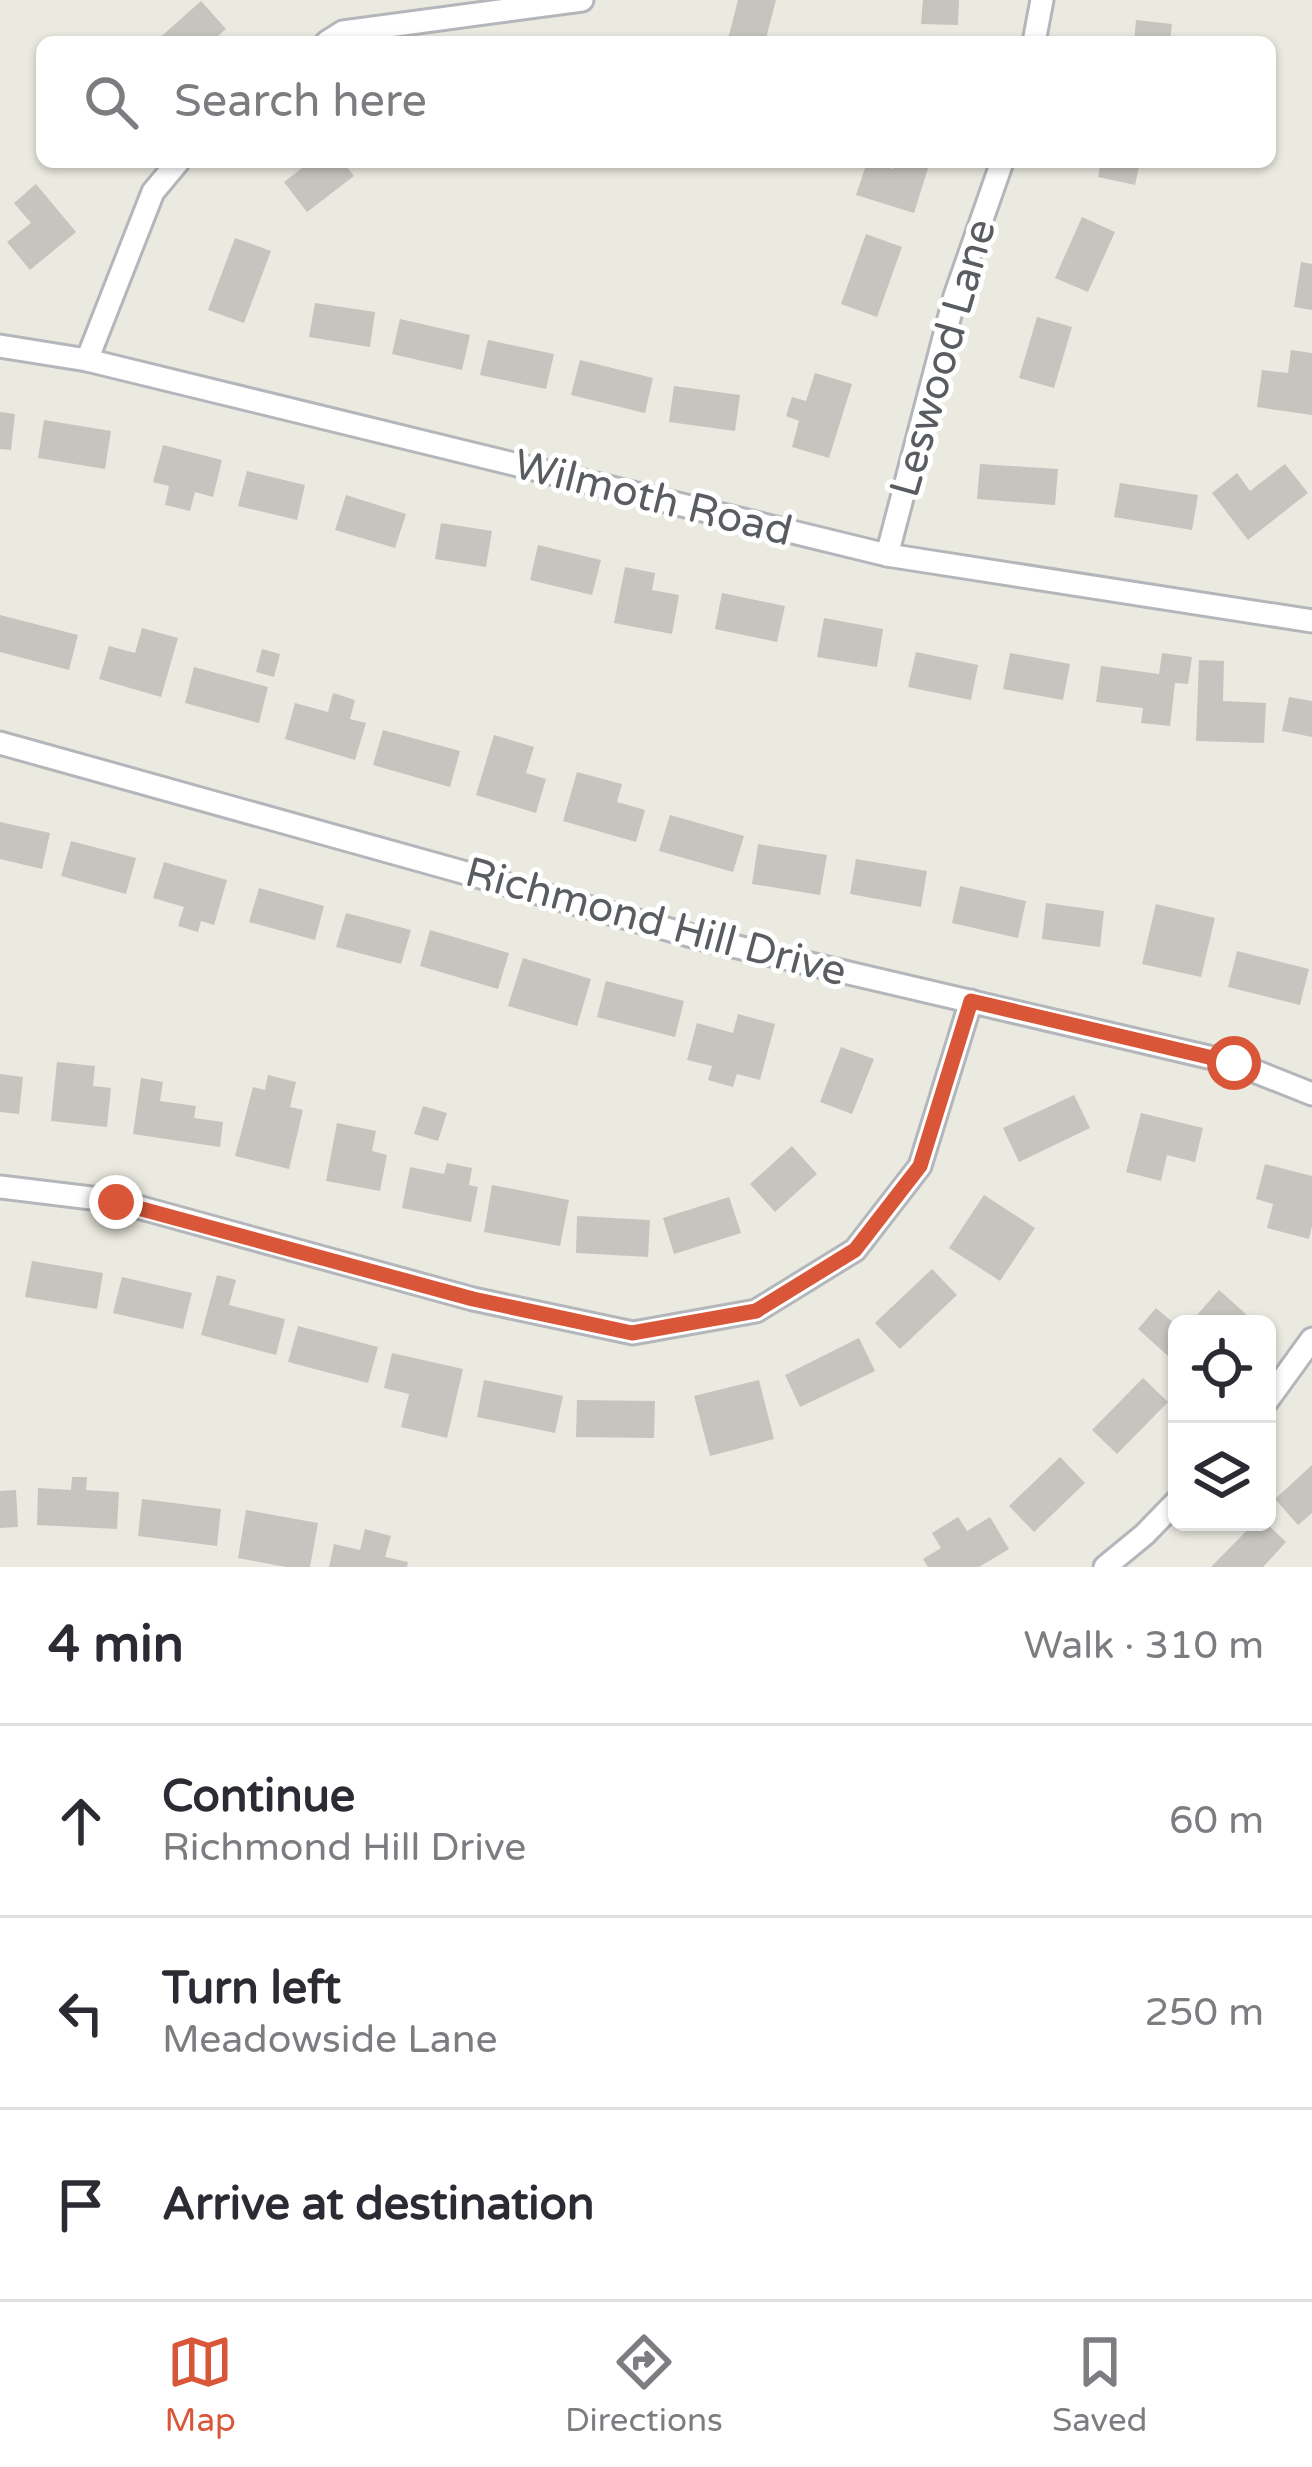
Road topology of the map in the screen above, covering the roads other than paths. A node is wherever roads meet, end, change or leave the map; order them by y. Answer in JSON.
{"nodes":[{"id":1,"x":583,"y":0,"type":"edge"},
{"id":2,"x":1042,"y":0,"type":"edge"},
{"id":3,"x":336,"y":36,"type":"edge"},
{"id":4,"x":1035,"y":36,"type":"edge"},
{"id":5,"x":173,"y":168,"type":"edge"},
{"id":6,"x":1000,"y":168,"type":"edge"},
{"id":7,"x":0,"y":346,"type":"edge"},
{"id":8,"x":87,"y":361,"type":"junction"},
{"id":9,"x":887,"y":555,"type":"junction"},
{"id":10,"x":1312,"y":621,"type":"edge"},
{"id":11,"x":0,"y":743,"type":"edge"},
{"id":12,"x":971,"y":1001,"type":"junction"},
{"id":13,"x":1312,"y":1094,"type":"edge"},
{"id":14,"x":0,"y":1187,"type":"edge"},
{"id":15,"x":1312,"y":1339,"type":"edge"},
{"id":16,"x":1276,"y":1389,"type":"edge"},
{"id":17,"x":1168,"y":1510,"type":"edge"},
{"id":18,"x":1105,"y":1567,"type":"edge"}],
"edges":[{"from":1,"to":3,"type":"street"},
{"from":2,"to":4,"type":"street"},
{"from":5,"to":8,"type":"street"},
{"from":6,"to":9,"type":"street","name":"Leswood Lane"},
{"from":7,"to":8,"type":"street","name":"Wilmoth Road"},
{"from":8,"to":9,"type":"street","name":"Wilmoth Road"},
{"from":9,"to":10,"type":"street","name":"Wilmoth Road"},
{"from":11,"to":12,"type":"street","name":"Richmond Hill Drive"},
{"from":12,"to":13,"type":"street","name":"Richmond Hill Drive"},
{"from":12,"to":14,"type":"street"},
{"from":15,"to":16,"type":"street"},
{"from":17,"to":18,"type":"street"}]}
